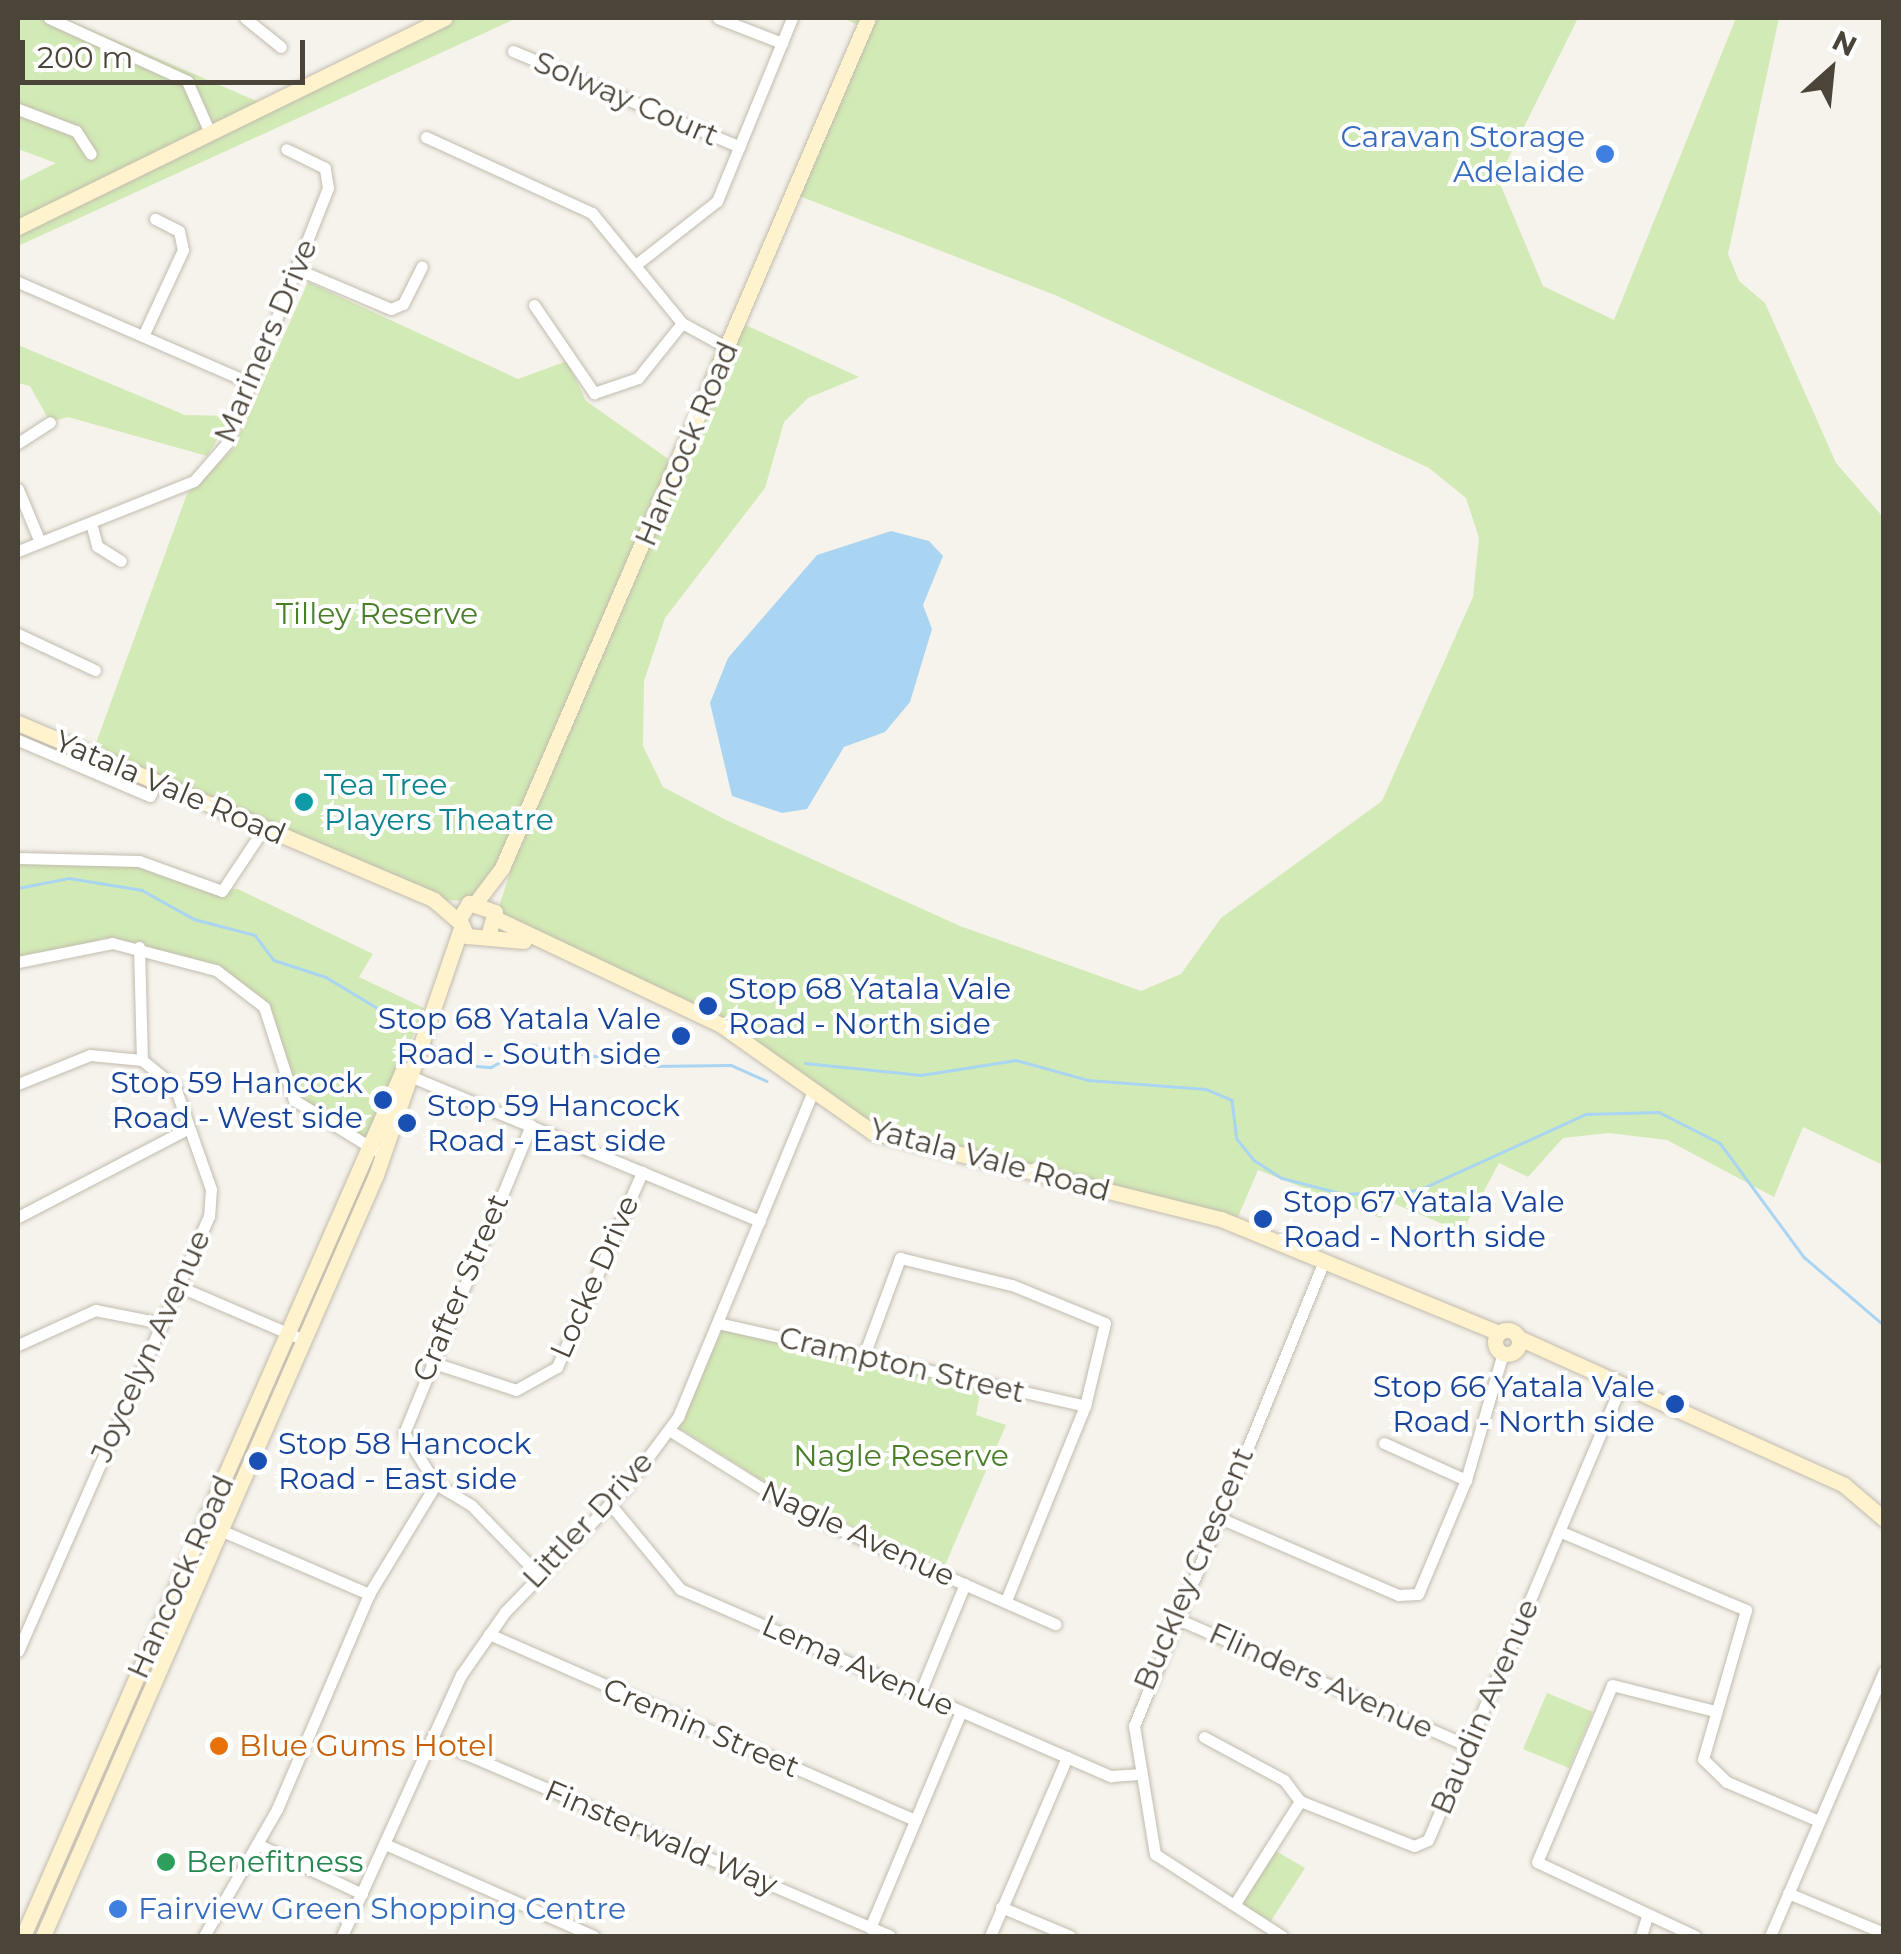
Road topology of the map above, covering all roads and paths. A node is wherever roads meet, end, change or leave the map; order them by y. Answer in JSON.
{"nodes":[{"id":1,"x":49,"y":18,"type":"edge"},
{"id":2,"x":245,"y":18,"type":"edge"},
{"id":3,"x":445,"y":18,"type":"edge"},
{"id":4,"x":718,"y":18,"type":"edge"},
{"id":5,"x":792,"y":18,"type":"edge"},
{"id":6,"x":868,"y":18,"type":"edge"},
{"id":7,"x":782,"y":43,"type":"junction"},
{"id":8,"x":280,"y":47,"type":"dead end"},
{"id":9,"x":513,"y":51,"type":"dead end"},
{"id":10,"x":18,"y":109,"type":"edge"},
{"id":11,"x":210,"y":132,"type":"junction"},
{"id":12,"x":426,"y":137,"type":"dead end"},
{"id":13,"x":740,"y":147,"type":"junction"},
{"id":14,"x":286,"y":149,"type":"dead end"},
{"id":15,"x":91,"y":154,"type":"dead end"},
{"id":16,"x":155,"y":219,"type":"dead end"},
{"id":17,"x":18,"y":227,"type":"edge"},
{"id":18,"x":638,"y":263,"type":"junction"},
{"id":19,"x":422,"y":266,"type":"dead end"},
{"id":20,"x":299,"y":270,"type":"junction"},
{"id":21,"x":18,"y":282,"type":"edge"},
{"id":22,"x":534,"y":305,"type":"dead end"},
{"id":23,"x":682,"y":323,"type":"junction"},
{"id":24,"x":143,"y":336,"type":"junction"},
{"id":25,"x":728,"y":348,"type":"junction"},
{"id":26,"x":254,"y":384,"type":"junction"},
{"id":27,"x":50,"y":422,"type":"dead end"},
{"id":28,"x":18,"y":442,"type":"edge"},
{"id":29,"x":18,"y":489,"type":"edge"},
{"id":30,"x":90,"y":523,"type":"junction"},
{"id":31,"x":40,"y":542,"type":"junction"},
{"id":32,"x":18,"y":551,"type":"edge"},
{"id":33,"x":121,"y":561,"type":"dead end"},
{"id":34,"x":18,"y":634,"type":"edge"},
{"id":35,"x":96,"y":670,"type":"dead end"},
{"id":36,"x":18,"y":723,"type":"edge"},
{"id":37,"x":18,"y":740,"type":"edge"},
{"id":38,"x":156,"y":782,"type":"junction"},
{"id":39,"x":264,"y":828,"type":"junction"},
{"id":40,"x":18,"y":858,"type":"edge"},
{"id":41,"x":502,"y":868,"type":"junction"},
{"id":42,"x":434,"y":900,"type":"junction"},
{"id":43,"x":473,"y":902,"type":"junction"},
{"id":44,"x":495,"y":914,"type":"junction"},
{"id":45,"x":460,"y":925,"type":"junction"},
{"id":46,"x":482,"y":938,"type":"junction"},
{"id":47,"x":533,"y":942,"type":"junction"},
{"id":48,"x":140,"y":947,"type":"junction"},
{"id":49,"x":18,"y":962,"type":"edge"},
{"id":50,"x":438,"y":993,"type":"junction"},
{"id":51,"x":142,"y":1060,"type":"junction"},
{"id":52,"x":404,"y":1074,"type":"junction"},
{"id":53,"x":18,"y":1084,"type":"edge"},
{"id":54,"x":812,"y":1093,"type":"junction"},
{"id":55,"x":531,"y":1125,"type":"junction"},
{"id":56,"x":189,"y":1128,"type":"junction"},
{"id":57,"x":376,"y":1150,"type":"junction"},
{"id":58,"x":642,"y":1172,"type":"junction"},
{"id":59,"x":18,"y":1216,"type":"edge"},
{"id":60,"x":760,"y":1221,"type":"junction"},
{"id":61,"x":1324,"y":1261,"type":"junction"},
{"id":62,"x":178,"y":1286,"type":"junction"},
{"id":63,"x":161,"y":1322,"type":"junction"},
{"id":64,"x":718,"y":1323,"type":"junction"},
{"id":65,"x":287,"y":1333,"type":"junction"},
{"id":66,"x":304,"y":1340,"type":"junction"},
{"id":67,"x":1506,"y":1343,"type":"junction"},
{"id":68,"x":18,"y":1345,"type":"edge"},
{"id":69,"x":863,"y":1358,"type":"junction"},
{"id":70,"x":431,"y":1362,"type":"junction"},
{"id":71,"x":1620,"y":1388,"type":"junction"},
{"id":72,"x":1086,"y":1406,"type":"junction"},
{"id":73,"x":669,"y":1430,"type":"junction"},
{"id":74,"x":1384,"y":1444,"type":"dead end"},
{"id":75,"x":1466,"y":1480,"type":"junction"},
{"id":76,"x":436,"y":1484,"type":"junction"},
{"id":77,"x":610,"y":1504,"type":"junction"},
{"id":78,"x":1215,"y":1516,"type":"junction"},
{"id":79,"x":1884,"y":1518,"type":"edge"},
{"id":80,"x":204,"y":1523,"type":"junction"},
{"id":81,"x":220,"y":1530,"type":"junction"},
{"id":82,"x":1559,"y":1532,"type":"junction"},
{"id":83,"x":538,"y":1574,"type":"junction"},
{"id":84,"x":965,"y":1584,"type":"junction"},
{"id":85,"x":368,"y":1594,"type":"junction"},
{"id":86,"x":1006,"y":1601,"type":"junction"},
{"id":87,"x":1172,"y":1616,"type":"junction"},
{"id":88,"x":1054,"y":1624,"type":"dead end"},
{"id":89,"x":488,"y":1634,"type":"junction"},
{"id":90,"x":18,"y":1651,"type":"edge"},
{"id":91,"x":1884,"y":1670,"type":"edge"},
{"id":92,"x":920,"y":1693,"type":"junction"},
{"id":93,"x":1712,"y":1710,"type":"junction"},
{"id":94,"x":961,"y":1712,"type":"junction"},
{"id":95,"x":1204,"y":1737,"type":"dead end"},
{"id":96,"x":431,"y":1739,"type":"junction"},
{"id":97,"x":1468,"y":1746,"type":"junction"},
{"id":98,"x":1067,"y":1757,"type":"junction"},
{"id":99,"x":1138,"y":1774,"type":"junction"},
{"id":100,"x":1300,"y":1802,"type":"junction"},
{"id":101,"x":915,"y":1820,"type":"junction"},
{"id":102,"x":1819,"y":1821,"type":"junction"},
{"id":103,"x":384,"y":1844,"type":"junction"},
{"id":104,"x":259,"y":1845,"type":"junction"},
{"id":105,"x":1788,"y":1893,"type":"junction"},
{"id":106,"x":362,"y":1894,"type":"junction"},
{"id":107,"x":1236,"y":1902,"type":"junction"},
{"id":108,"x":1002,"y":1908,"type":"junction"},
{"id":109,"x":1647,"y":1916,"type":"junction"},
{"id":110,"x":870,"y":1928,"type":"junction"},
{"id":111,"x":1884,"y":1933,"type":"edge"},
{"id":112,"x":24,"y":1936,"type":"edge"},
{"id":113,"x":43,"y":1936,"type":"edge"},
{"id":114,"x":204,"y":1936,"type":"edge"},
{"id":115,"x":342,"y":1936,"type":"edge"},
{"id":116,"x":594,"y":1936,"type":"edge"},
{"id":117,"x":890,"y":1936,"type":"edge"},
{"id":118,"x":990,"y":1936,"type":"edge"},
{"id":119,"x":1070,"y":1936,"type":"edge"},
{"id":120,"x":1282,"y":1936,"type":"edge"},
{"id":121,"x":1641,"y":1936,"type":"edge"},
{"id":122,"x":1696,"y":1936,"type":"edge"},
{"id":123,"x":1770,"y":1936,"type":"edge"}],
"edges":[{"from":1,"to":11,"type":"street"},
{"from":2,"to":8,"type":"street"},
{"from":3,"to":11,"type":"main road"},
{"from":4,"to":7,"type":"street"},
{"from":5,"to":7,"type":"street"},
{"from":6,"to":25,"type":"main road","name":"Hancock Road"},
{"from":7,"to":13,"type":"street"},
{"from":9,"to":13,"type":"street","name":"Solway Court"},
{"from":10,"to":15,"type":"street"},
{"from":11,"to":17,"type":"main road"},
{"from":12,"to":18,"type":"street"},
{"from":13,"to":18,"type":"street"},
{"from":14,"to":20,"type":"street","name":"Mariners Drive"},
{"from":16,"to":24,"type":"street"},
{"from":18,"to":23,"type":"street"},
{"from":19,"to":20,"type":"street"},
{"from":20,"to":26,"type":"street","name":"Mariners Drive"},
{"from":21,"to":24,"type":"street"},
{"from":22,"to":23,"type":"street"},
{"from":23,"to":25,"type":"street"},
{"from":24,"to":26,"type":"street"},
{"from":25,"to":41,"type":"main road","name":"Hancock Road"},
{"from":26,"to":30,"type":"street","name":"Mariners Drive"},
{"from":27,"to":28,"type":"street"},
{"from":29,"to":31,"type":"street"},
{"from":30,"to":31,"type":"street","name":"Mariners Drive"},
{"from":30,"to":33,"type":"street"},
{"from":31,"to":32,"type":"street","name":"Mariners Drive"},
{"from":34,"to":35,"type":"street"},
{"from":36,"to":38,"type":"main road","name":"Yatala Vale Road"},
{"from":37,"to":38,"type":"street"},
{"from":38,"to":39,"type":"main road","name":"Yatala Vale Road"},
{"from":39,"to":40,"type":"street"},
{"from":39,"to":42,"type":"main road","name":"Yatala Vale Road"},
{"from":41,"to":43,"type":"main road","name":"Hancock Road"},
{"from":41,"to":44,"type":"main road","name":"Hancock Road"},
{"from":42,"to":43,"type":"main road","name":"Yatala Vale Road"},
{"from":42,"to":45,"type":"main road","name":"Yatala Vale Road"},
{"from":43,"to":44,"type":"main road","name":"Yatala Vale Road"},
{"from":43,"to":45,"type":"main road","name":"Hancock Road"},
{"from":44,"to":46,"type":"main road","name":"Hancock Road"},
{"from":44,"to":47,"type":"main road","name":"Yatala Vale Road"},
{"from":45,"to":46,"type":"main road","name":"Yatala Vale Road"},
{"from":45,"to":50,"type":"main road","name":"Hancock Road"},
{"from":46,"to":47,"type":"main road","name":"Yatala Vale Road"},
{"from":46,"to":50,"type":"main road","name":"Hancock Road"},
{"from":47,"to":54,"type":"main road","name":"Yatala Vale Road"},
{"from":48,"to":49,"type":"street"},
{"from":48,"to":51,"type":"street"},
{"from":48,"to":57,"type":"street"},
{"from":50,"to":52,"type":"main road","name":"Hancock Road"},
{"from":51,"to":53,"type":"street"},
{"from":51,"to":56,"type":"street","name":"Joycelyn Avenue"},
{"from":52,"to":55,"type":"street"},
{"from":52,"to":57,"type":"main road","name":"Hancock Road"},
{"from":54,"to":60,"type":"street","name":"Littler Drive"},
{"from":54,"to":61,"type":"main road","name":"Yatala Vale Road"},
{"from":55,"to":58,"type":"street"},
{"from":55,"to":70,"type":"street","name":"Crafter Street"},
{"from":56,"to":59,"type":"street"},
{"from":56,"to":62,"type":"street","name":"Joycelyn Avenue"},
{"from":57,"to":65,"type":"main road","name":"Hancock Road"},
{"from":57,"to":66,"type":"main road","name":"Hancock Road"},
{"from":58,"to":60,"type":"street"},
{"from":58,"to":70,"type":"street","name":"Locke Drive"},
{"from":60,"to":64,"type":"street","name":"Littler Drive"},
{"from":61,"to":67,"type":"main road","name":"Yatala Vale Road"},
{"from":61,"to":78,"type":"street","name":"Buckley Crescent"},
{"from":62,"to":63,"type":"street","name":"Joycelyn Avenue"},
{"from":62,"to":65,"type":"street"},
{"from":63,"to":68,"type":"street"},
{"from":63,"to":90,"type":"street","name":"Joycelyn Avenue"},
{"from":64,"to":69,"type":"street","name":"Crampton Street"},
{"from":64,"to":73,"type":"street","name":"Littler Drive"},
{"from":65,"to":66,"type":"street"},
{"from":65,"to":80,"type":"main road","name":"Hancock Road"},
{"from":66,"to":81,"type":"main road","name":"Hancock Road"},
{"from":67,"to":71,"type":"main road","name":"Yatala Vale Road"},
{"from":67,"to":75,"type":"street"},
{"from":69,"to":72,"type":"street","name":"Crampton Street"},
{"from":69,"to":72,"type":"street"},
{"from":70,"to":76,"type":"street","name":"Crafter Street"},
{"from":71,"to":79,"type":"main road","name":"Yatala Vale Road"},
{"from":71,"to":82,"type":"street","name":"Baudin Avenue"},
{"from":72,"to":86,"type":"street"},
{"from":73,"to":77,"type":"street","name":"Littler Drive"},
{"from":73,"to":84,"type":"street","name":"Nagle Avenue"},
{"from":74,"to":75,"type":"street"},
{"from":75,"to":78,"type":"street"},
{"from":76,"to":83,"type":"street","name":"Crafter Street"},
{"from":76,"to":85,"type":"street"},
{"from":77,"to":83,"type":"street","name":"Littler Drive"},
{"from":77,"to":92,"type":"street","name":"Lema Avenue"},
{"from":78,"to":87,"type":"street","name":"Buckley Crescent"},
{"from":80,"to":81,"type":"street"},
{"from":80,"to":112,"type":"main road","name":"Hancock Road"},
{"from":81,"to":85,"type":"street"},
{"from":81,"to":113,"type":"main road","name":"Hancock Road"},
{"from":82,"to":93,"type":"street"},
{"from":82,"to":97,"type":"street","name":"Baudin Avenue"},
{"from":83,"to":89,"type":"street","name":"Littler Drive"},
{"from":84,"to":86,"type":"street","name":"Nagle Avenue"},
{"from":84,"to":92,"type":"street"},
{"from":85,"to":104,"type":"street"},
{"from":86,"to":88,"type":"street","name":"Nagle Avenue"},
{"from":87,"to":97,"type":"street","name":"Flinders Avenue"},
{"from":87,"to":99,"type":"street","name":"Buckley Crescent"},
{"from":89,"to":96,"type":"street","name":"Littler Drive"},
{"from":89,"to":101,"type":"street","name":"Cremin Street"},
{"from":91,"to":102,"type":"street"},
{"from":92,"to":94,"type":"street","name":"Lema Avenue"},
{"from":93,"to":102,"type":"street"},
{"from":93,"to":109,"type":"street"},
{"from":94,"to":98,"type":"street","name":"Lema Avenue"},
{"from":94,"to":101,"type":"street"},
{"from":95,"to":100,"type":"street"},
{"from":96,"to":103,"type":"street","name":"Littler Drive"},
{"from":96,"to":110,"type":"street","name":"Finsterwald Way"},
{"from":97,"to":100,"type":"street","name":"Baudin Avenue"},
{"from":98,"to":99,"type":"street","name":"Lema Avenue"},
{"from":98,"to":108,"type":"street"},
{"from":99,"to":107,"type":"street","name":"Buckley Crescent"},
{"from":100,"to":107,"type":"street"},
{"from":101,"to":110,"type":"street"},
{"from":102,"to":105,"type":"street"},
{"from":103,"to":106,"type":"street","name":"Littler Drive"},
{"from":103,"to":116,"type":"street"},
{"from":104,"to":106,"type":"street"},
{"from":104,"to":114,"type":"street"},
{"from":105,"to":111,"type":"street"},
{"from":105,"to":123,"type":"street"},
{"from":106,"to":115,"type":"street","name":"Littler Drive"},
{"from":107,"to":120,"type":"street","name":"Buckley Crescent"},
{"from":108,"to":118,"type":"street"},
{"from":108,"to":119,"type":"street"},
{"from":109,"to":121,"type":"street"},
{"from":109,"to":122,"type":"street"},
{"from":110,"to":117,"type":"street","name":"Finsterwald Way"}]}
